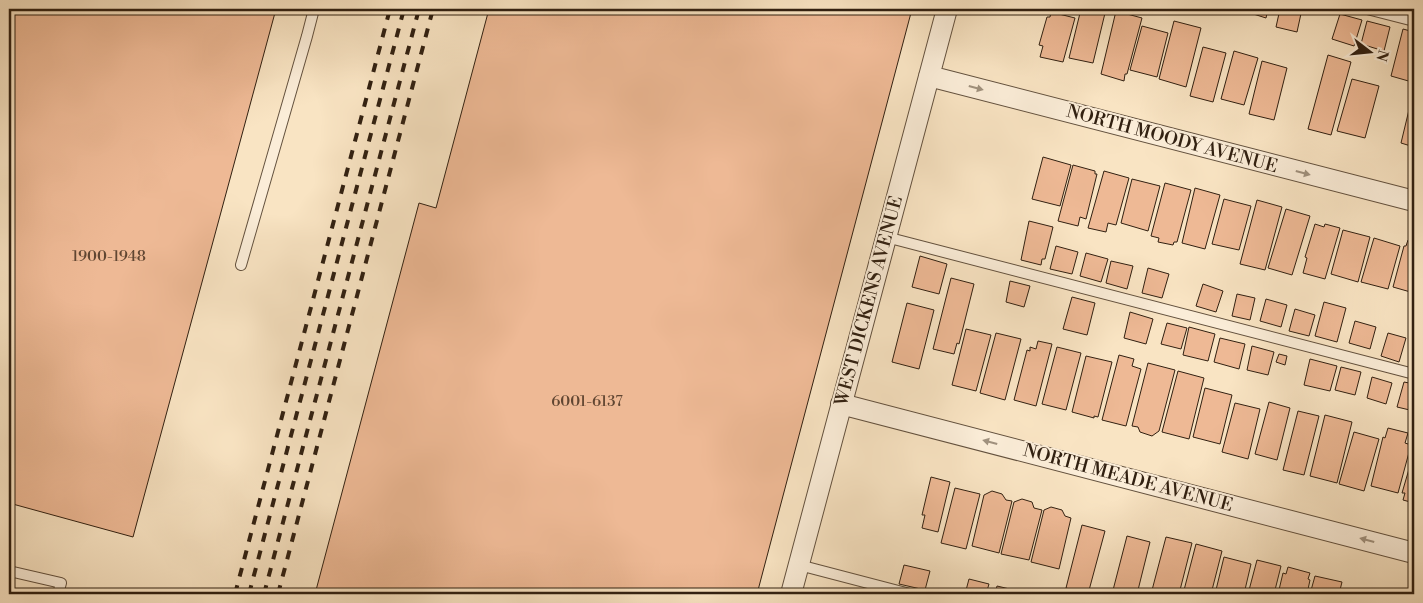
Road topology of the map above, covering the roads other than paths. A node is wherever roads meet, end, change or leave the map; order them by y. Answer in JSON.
{"nodes":[{"id":1,"x":314,"y":9,"type":"edge"},
{"id":2,"x":947,"y":9,"type":"edge"},
{"id":3,"x":1367,"y":9,"type":"edge"},
{"id":4,"x":1414,"y":21,"type":"edge"},
{"id":5,"x":929,"y":76,"type":"junction"},
{"id":6,"x":1414,"y":202,"type":"edge"},
{"id":7,"x":886,"y":237,"type":"junction"},
{"id":8,"x":241,"y":265,"type":"dead end"},
{"id":9,"x":1414,"y":374,"type":"edge"},
{"id":10,"x":842,"y":404,"type":"junction"},
{"id":11,"x":1414,"y":553,"type":"edge"},
{"id":12,"x":799,"y":565,"type":"junction"},
{"id":13,"x":9,"y":570,"type":"edge"},
{"id":14,"x":58,"y":594,"type":"edge"},
{"id":15,"x":791,"y":594,"type":"edge"},
{"id":16,"x":910,"y":594,"type":"edge"}],
"edges":[{"from":1,"to":8,"type":"lane"},
{"from":2,"to":5,"type":"street","name":"WEST DICKENS AVENUE"},
{"from":3,"to":4,"type":"lane"},
{"from":5,"to":6,"type":"street","name":"NORTH MOODY AVENUE","one_way":true},
{"from":5,"to":7,"type":"street","name":"WEST DICKENS AVENUE"},
{"from":7,"to":9,"type":"lane"},
{"from":7,"to":10,"type":"street","name":"WEST DICKENS AVENUE"},
{"from":11,"to":10,"type":"street","name":"NORTH MEADE AVENUE","one_way":true},
{"from":10,"to":12,"type":"street","name":"WEST DICKENS AVENUE"},
{"from":12,"to":15,"type":"street","name":"WEST DICKENS AVENUE"},
{"from":12,"to":16,"type":"lane"},
{"from":13,"to":14,"type":"lane"}]}
